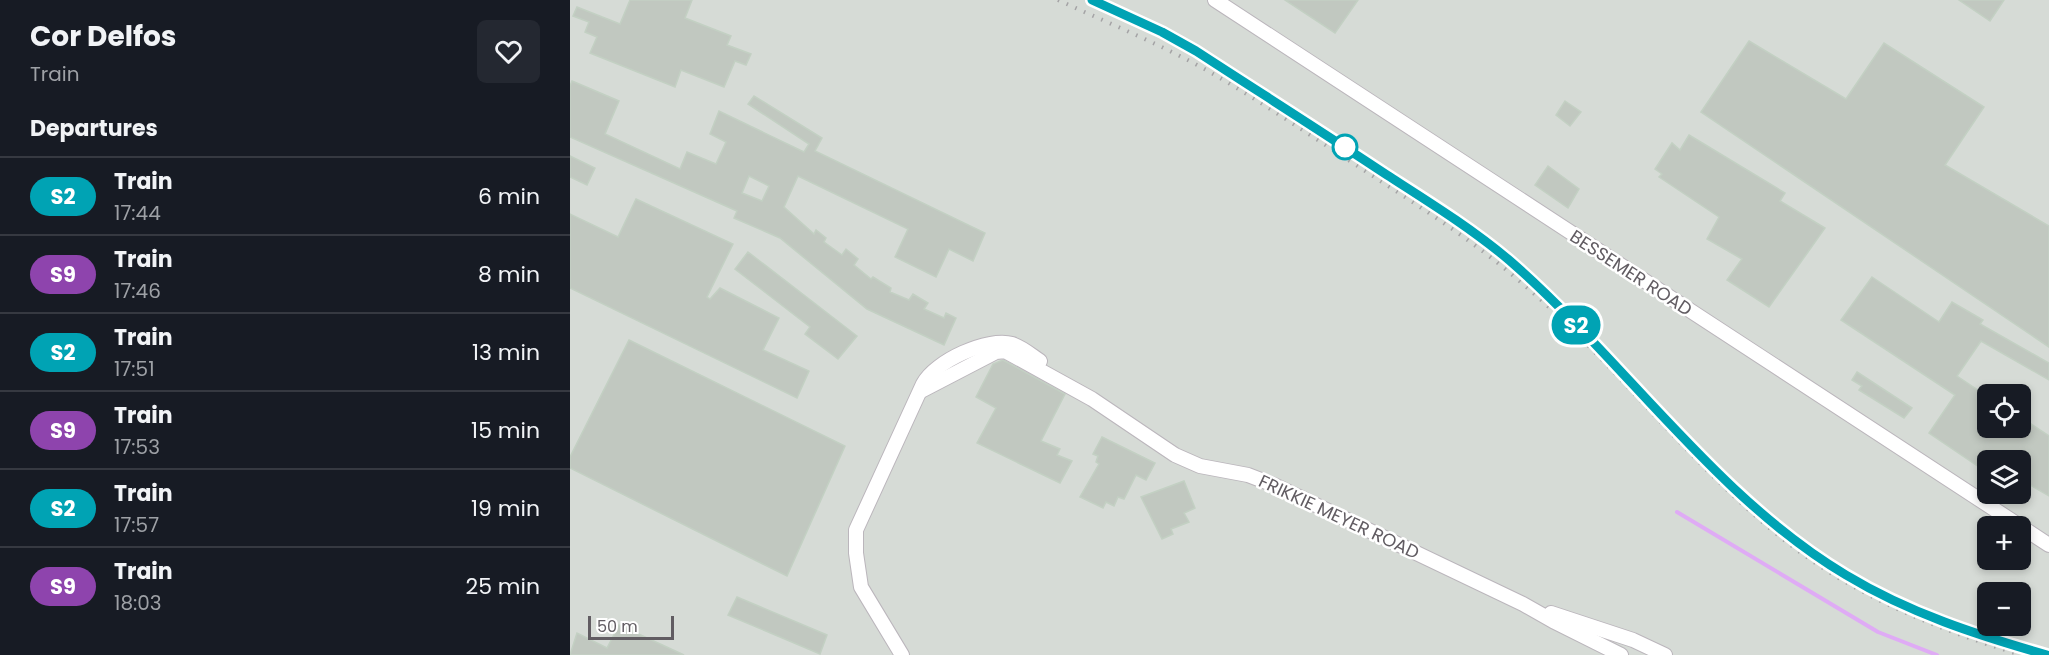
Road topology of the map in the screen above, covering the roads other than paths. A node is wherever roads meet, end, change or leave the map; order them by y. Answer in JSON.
{"nodes":[{"id":1,"x":1215,"y":0,"type":"edge"},
{"id":2,"x":2049,"y":545,"type":"edge"},
{"id":3,"x":1523,"y":604,"type":"junction"},
{"id":4,"x":902,"y":655,"type":"edge"},
{"id":5,"x":1621,"y":655,"type":"edge"},
{"id":6,"x":1665,"y":655,"type":"edge"}],
"edges":[{"from":1,"to":2,"type":"street","name":"BESSEMER ROAD"},
{"from":3,"to":4,"type":"street","name":"FRIKKIE MEYER ROAD"},
{"from":3,"to":5,"type":"street","name":"FRIKKIE MEYER ROAD"},
{"from":3,"to":6,"type":"street","name":"FRIKKIE MEYER ROAD"}]}
